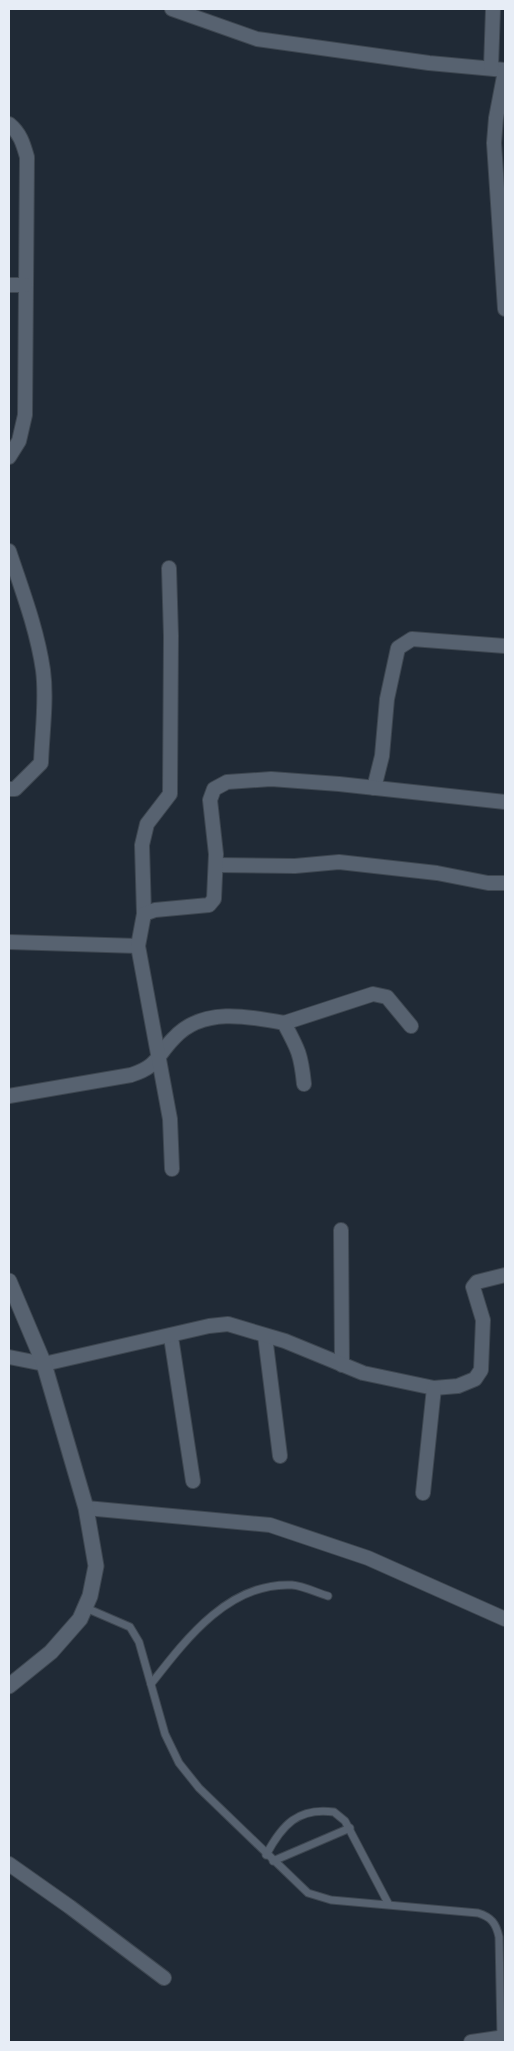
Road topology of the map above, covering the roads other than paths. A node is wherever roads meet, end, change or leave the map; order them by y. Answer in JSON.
{"nodes":[{"id":1,"x":172,"y":9,"type":"edge"},
{"id":2,"x":493,"y":9,"type":"edge"},
{"id":3,"x":491,"y":68,"type":"junction"},
{"id":4,"x":505,"y":71,"type":"edge"},
{"id":5,"x":9,"y":124,"type":"edge"},
{"id":6,"x":9,"y":285,"type":"edge"},
{"id":7,"x":25,"y":285,"type":"junction"},
{"id":8,"x":505,"y":309,"type":"edge"},
{"id":9,"x":9,"y":457,"type":"edge"},
{"id":10,"x":9,"y":551,"type":"edge"},
{"id":11,"x":169,"y":568,"type":"dead end"},
{"id":12,"x":505,"y":646,"type":"edge"},
{"id":13,"x":374,"y":788,"type":"junction"},
{"id":14,"x":9,"y":790,"type":"edge"},
{"id":15,"x":505,"y":802,"type":"edge"},
{"id":16,"x":216,"y":865,"type":"junction"},
{"id":17,"x":505,"y":883,"type":"edge"},
{"id":18,"x":144,"y":914,"type":"junction"},
{"id":19,"x":9,"y":942,"type":"edge"},
{"id":20,"x":138,"y":946,"type":"junction"},
{"id":21,"x":284,"y":1023,"type":"junction"},
{"id":22,"x":411,"y":1026,"type":"dead end"},
{"id":23,"x":160,"y":1057,"type":"junction"},
{"id":24,"x":304,"y":1084,"type":"dead end"},
{"id":25,"x":9,"y":1096,"type":"edge"},
{"id":26,"x":172,"y":1169,"type":"dead end"},
{"id":27,"x":342,"y":1230,"type":"dead end"},
{"id":28,"x":505,"y":1275,"type":"edge"},
{"id":29,"x":9,"y":1281,"type":"edge"},
{"id":30,"x":265,"y":1336,"type":"junction"},
{"id":31,"x":171,"y":1337,"type":"junction"},
{"id":32,"x":9,"y":1357,"type":"edge"},
{"id":33,"x":44,"y":1364,"type":"junction"},
{"id":34,"x":342,"y":1366,"type":"junction"},
{"id":35,"x":434,"y":1388,"type":"junction"},
{"id":36,"x":280,"y":1456,"type":"dead end"},
{"id":37,"x":193,"y":1481,"type":"dead end"},
{"id":38,"x":423,"y":1493,"type":"dead end"},
{"id":39,"x":86,"y":1508,"type":"junction"},
{"id":40,"x":328,"y":1596,"type":"dead end"},
{"id":41,"x":86,"y":1608,"type":"junction"},
{"id":42,"x":505,"y":1619,"type":"edge"},
{"id":43,"x":151,"y":1684,"type":"junction"},
{"id":44,"x":9,"y":1686,"type":"edge"},
{"id":45,"x":350,"y":1828,"type":"junction"},
{"id":46,"x":266,"y":1855,"type":"junction"},
{"id":47,"x":273,"y":1861,"type":"junction"},
{"id":48,"x":9,"y":1864,"type":"edge"},
{"id":49,"x":388,"y":1903,"type":"junction"},
{"id":50,"x":164,"y":1978,"type":"dead end"},
{"id":51,"x":503,"y":2037,"type":"edge"},
{"id":52,"x":471,"y":2042,"type":"edge"}],
"edges":[{"from":1,"to":3,"type":"street"},
{"from":2,"to":3,"type":"street"},
{"from":3,"to":4,"type":"street"},
{"from":4,"to":8,"type":"street"},
{"from":5,"to":7,"type":"street"},
{"from":6,"to":7,"type":"street"},
{"from":7,"to":9,"type":"street"},
{"from":10,"to":14,"type":"street"},
{"from":11,"to":18,"type":"street"},
{"from":12,"to":13,"type":"street"},
{"from":13,"to":15,"type":"street"},
{"from":13,"to":16,"type":"street"},
{"from":16,"to":17,"type":"street"},
{"from":16,"to":18,"type":"street"},
{"from":18,"to":20,"type":"street"},
{"from":19,"to":20,"type":"street"},
{"from":20,"to":23,"type":"street"},
{"from":21,"to":22,"type":"street"},
{"from":21,"to":23,"type":"street"},
{"from":21,"to":24,"type":"street"},
{"from":23,"to":25,"type":"street"},
{"from":23,"to":26,"type":"street"},
{"from":27,"to":34,"type":"street"},
{"from":28,"to":35,"type":"street"},
{"from":29,"to":33,"type":"street"},
{"from":30,"to":31,"type":"street"},
{"from":30,"to":34,"type":"street"},
{"from":30,"to":36,"type":"street"},
{"from":31,"to":33,"type":"street"},
{"from":31,"to":37,"type":"street"},
{"from":32,"to":33,"type":"street"},
{"from":33,"to":39,"type":"street"},
{"from":34,"to":35,"type":"street"},
{"from":35,"to":38,"type":"street"},
{"from":39,"to":41,"type":"street"},
{"from":39,"to":42,"type":"street"},
{"from":40,"to":43,"type":"lane"},
{"from":41,"to":43,"type":"lane"},
{"from":41,"to":44,"type":"street"},
{"from":43,"to":46,"type":"lane"},
{"from":45,"to":46,"type":"lane"},
{"from":45,"to":47,"type":"lane"},
{"from":45,"to":49,"type":"lane"},
{"from":46,"to":47,"type":"lane"},
{"from":47,"to":49,"type":"lane"},
{"from":48,"to":50,"type":"street"},
{"from":49,"to":51,"type":"lane"},
{"from":51,"to":52,"type":"street"}]}
